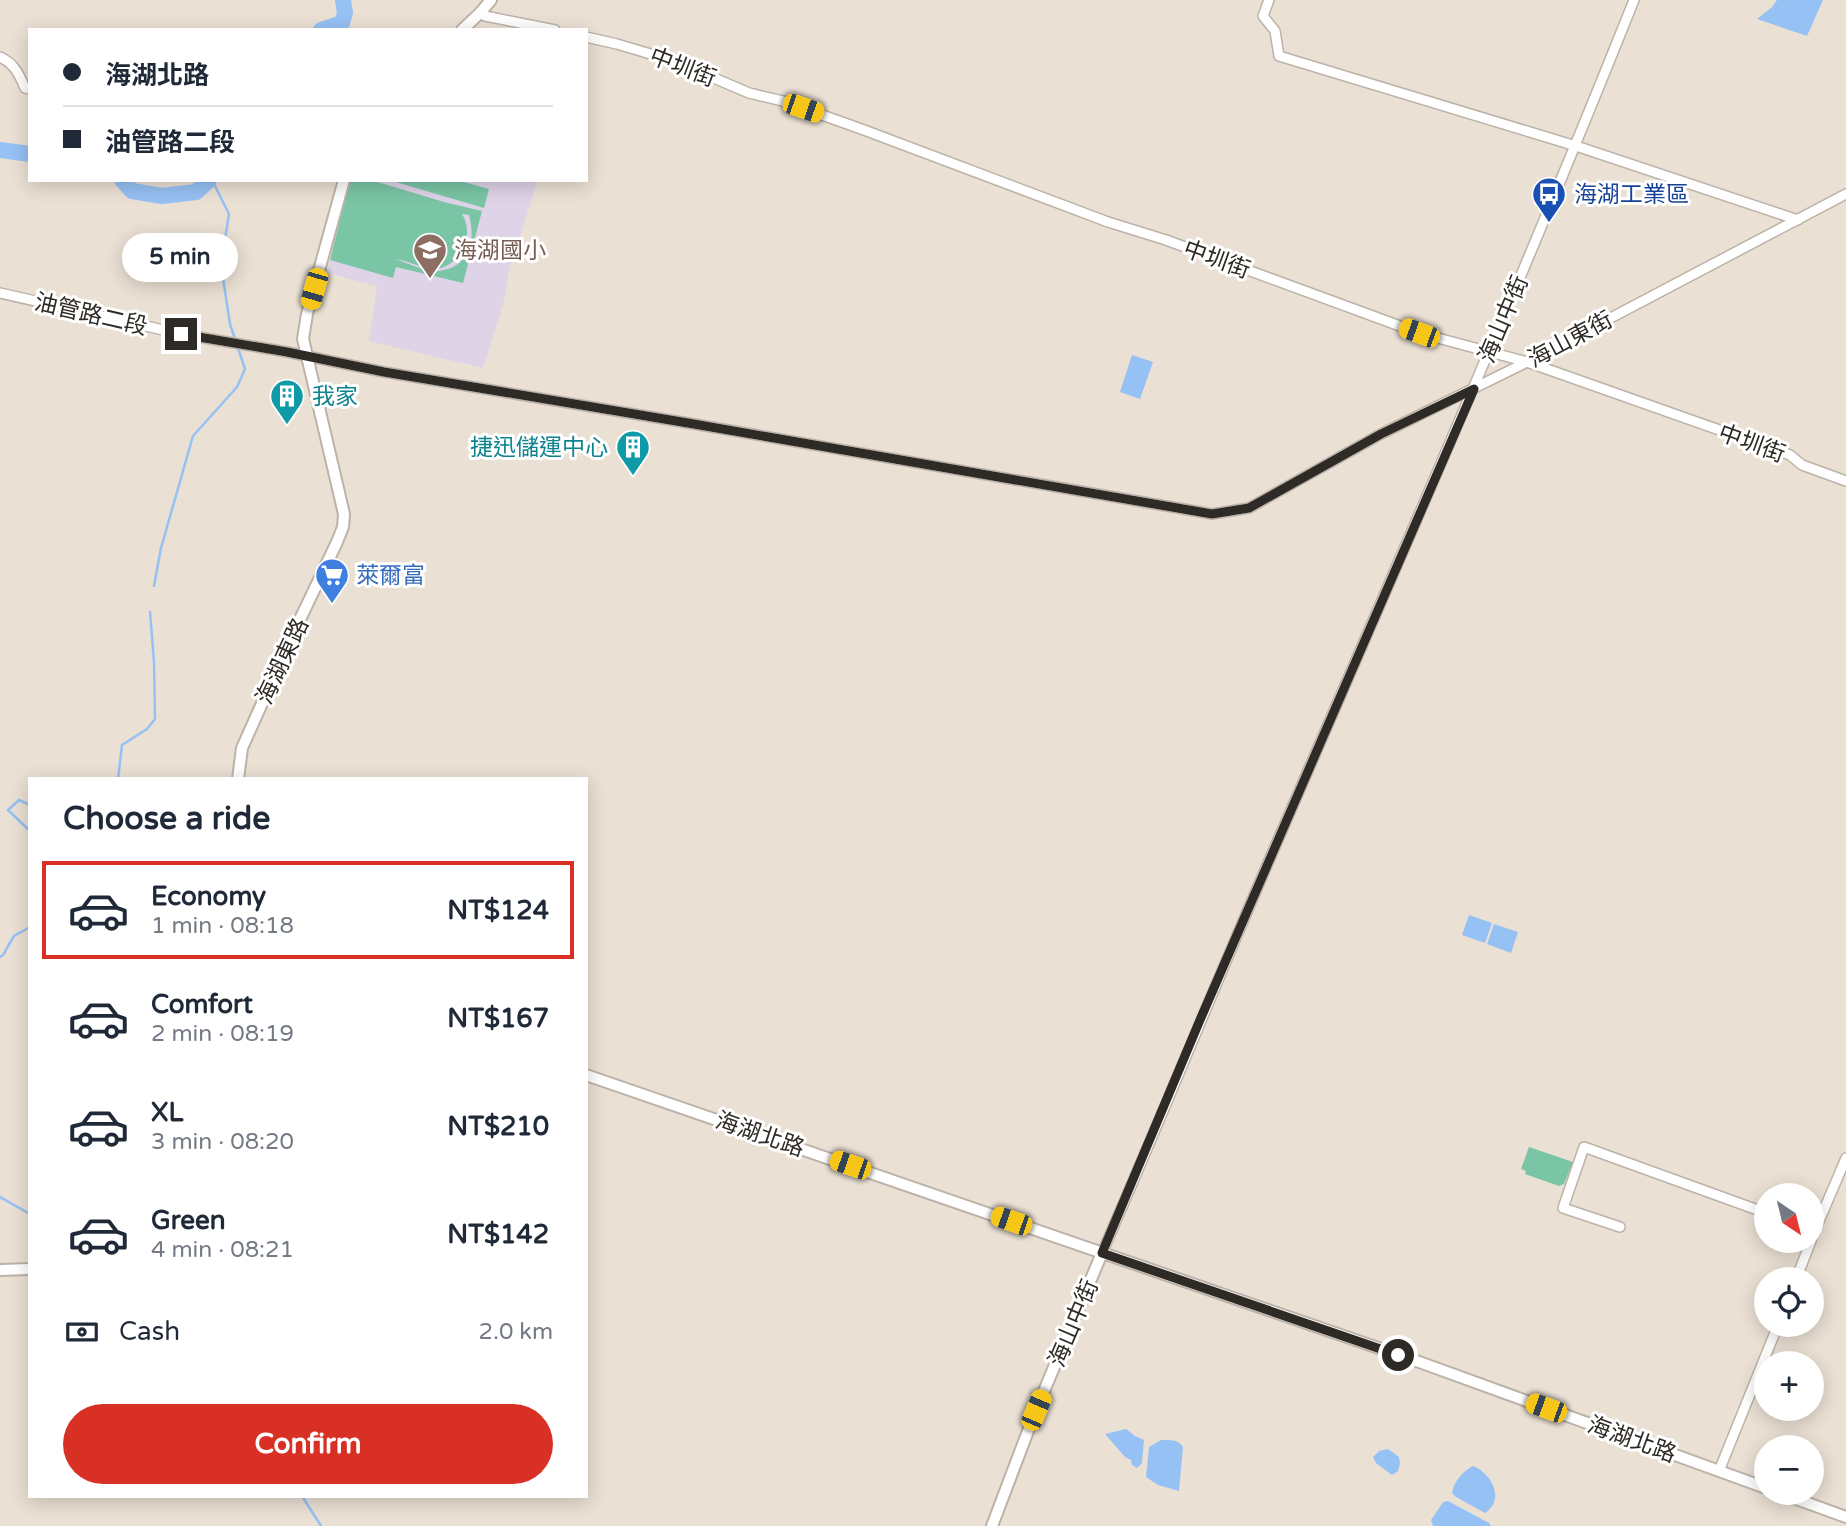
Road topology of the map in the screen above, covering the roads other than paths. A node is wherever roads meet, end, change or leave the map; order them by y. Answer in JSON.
{"nodes":[{"id":1,"x":491,"y":0,"type":"edge"},
{"id":2,"x":1269,"y":0,"type":"edge"},
{"id":3,"x":1633,"y":0,"type":"edge"},
{"id":4,"x":480,"y":13,"type":"junction"},
{"id":5,"x":464,"y":28,"type":"edge"},
{"id":6,"x":545,"y":28,"type":"edge"},
{"id":7,"x":588,"y":37,"type":"edge"},
{"id":8,"x":0,"y":57,"type":"edge"},
{"id":9,"x":28,"y":89,"type":"edge"},
{"id":10,"x":1576,"y":146,"type":"junction"},
{"id":11,"x":343,"y":182,"type":"edge"},
{"id":12,"x":1846,"y":194,"type":"edge"},
{"id":13,"x":1798,"y":220,"type":"junction"},
{"id":14,"x":0,"y":292,"type":"edge"},
{"id":15,"x":1490,"y":351,"type":"junction"},
{"id":16,"x":307,"y":357,"type":"junction"},
{"id":17,"x":1527,"y":362,"type":"junction"},
{"id":18,"x":1474,"y":389,"type":"junction"},
{"id":19,"x":1846,"y":481,"type":"edge"},
{"id":20,"x":238,"y":777,"type":"edge"},
{"id":21,"x":588,"y":1076,"type":"edge"},
{"id":22,"x":1846,"y":1158,"type":"edge"},
{"id":23,"x":1824,"y":1208,"type":"edge"},
{"id":24,"x":1754,"y":1209,"type":"edge"},
{"id":25,"x":1620,"y":1227,"type":"dead end"},
{"id":26,"x":1102,"y":1253,"type":"junction"},
{"id":27,"x":28,"y":1269,"type":"edge"},
{"id":28,"x":0,"y":1270,"type":"edge"},
{"id":29,"x":1773,"y":1337,"type":"edge"},
{"id":30,"x":1719,"y":1471,"type":"junction"},
{"id":31,"x":1754,"y":1484,"type":"edge"},
{"id":32,"x":1813,"y":1505,"type":"edge"},
{"id":33,"x":1846,"y":1517,"type":"edge"},
{"id":34,"x":992,"y":1526,"type":"edge"}],
"edges":[{"from":1,"to":4,"type":"street"},
{"from":2,"to":10,"type":"street"},
{"from":3,"to":10,"type":"street","name":"海山中街"},
{"from":4,"to":5,"type":"street"},
{"from":4,"to":6,"type":"street"},
{"from":7,"to":15,"type":"street","name":"中圳街"},
{"from":8,"to":9,"type":"street"},
{"from":10,"to":13,"type":"street"},
{"from":10,"to":15,"type":"street","name":"海山中街"},
{"from":11,"to":16,"type":"street","name":"海湖東路"},
{"from":12,"to":13,"type":"street","name":"海山東街"},
{"from":13,"to":17,"type":"street","name":"海山東街"},
{"from":14,"to":16,"type":"street","name":"油管路二段"},
{"from":15,"to":17,"type":"street","name":"中圳街"},
{"from":15,"to":18,"type":"street","name":"海山中街"},
{"from":16,"to":18,"type":"street","name":"海山東街"},
{"from":16,"to":20,"type":"street","name":"海湖東路"},
{"from":17,"to":18,"type":"street","name":"海山東街"},
{"from":17,"to":19,"type":"street","name":"中圳街"},
{"from":18,"to":26,"type":"street","name":"海山中街"},
{"from":21,"to":26,"type":"street","name":"海湖北路"},
{"from":22,"to":23,"type":"street"},
{"from":24,"to":25,"type":"street"},
{"from":26,"to":30,"type":"street","name":"海湖北路"},
{"from":26,"to":34,"type":"street","name":"海山中街"},
{"from":27,"to":28,"type":"street"},
{"from":29,"to":30,"type":"street"},
{"from":30,"to":31,"type":"street","name":"海湖北路"},
{"from":32,"to":33,"type":"street"}]}
